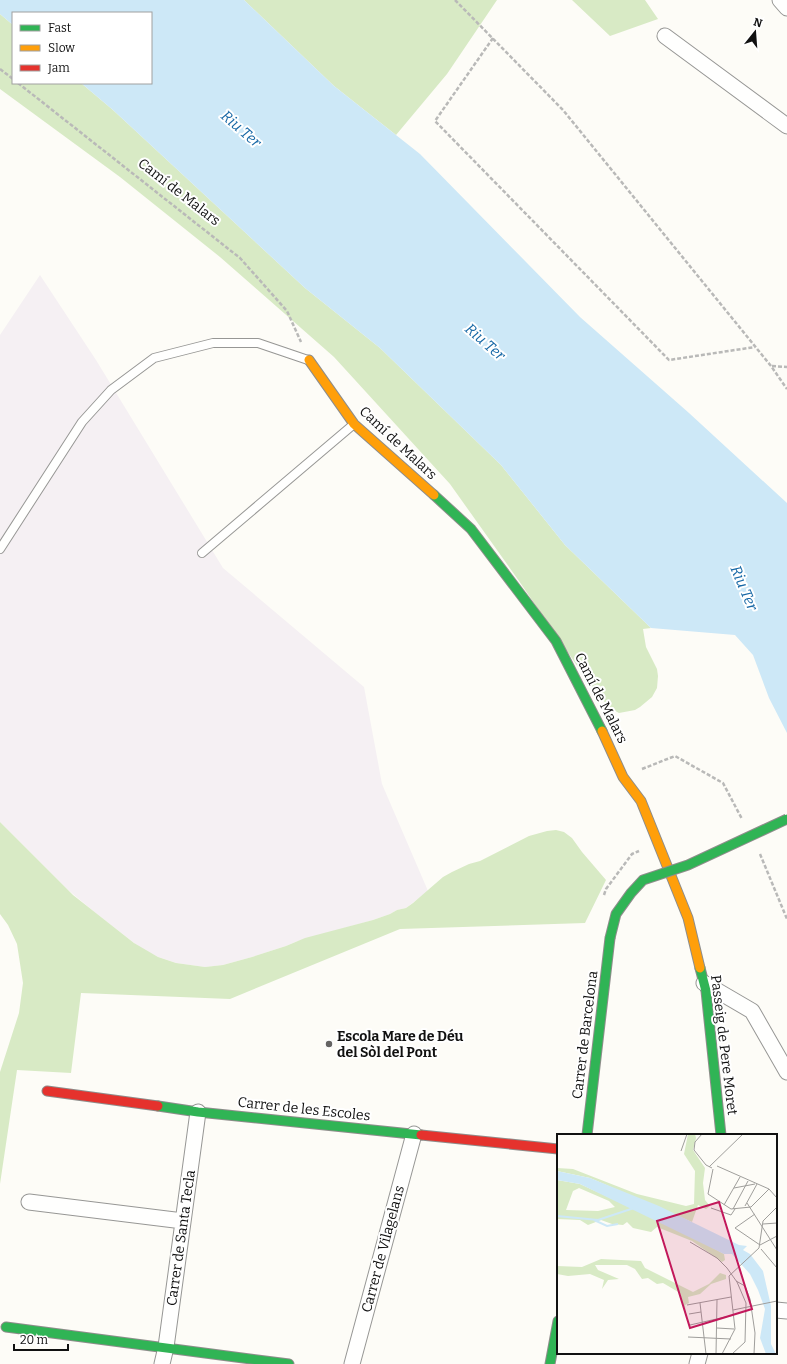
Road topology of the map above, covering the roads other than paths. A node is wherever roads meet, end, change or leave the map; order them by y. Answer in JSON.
{"nodes":[{"id":1,"x":780,"y":0,"type":"edge"},
{"id":2,"x":787,"y":8,"type":"edge"},
{"id":3,"x":666,"y":36,"type":"dead end"},
{"id":4,"x":787,"y":126,"type":"edge"},
{"id":5,"x":309,"y":360,"type":"joint"},
{"id":6,"x":354,"y":424,"type":"junction"},
{"id":7,"x":0,"y":549,"type":"edge"},
{"id":8,"x":202,"y":553,"type":"dead end"},
{"id":9,"x":641,"y":801,"type":"joint"},
{"id":10,"x":787,"y":819,"type":"edge"},
{"id":11,"x":704,"y":983,"type":"junction"},
{"id":12,"x":787,"y":1072,"type":"edge"},
{"id":13,"x":47,"y":1091,"type":"dead end"},
{"id":14,"x":198,"y":1112,"type":"junction"},
{"id":15,"x":414,"y":1134,"type":"junction"},
{"id":16,"x":587,"y":1134,"type":"edge"},
{"id":17,"x":721,"y":1134,"type":"edge"},
{"id":18,"x":557,"y":1149,"type":"edge"},
{"id":19,"x":29,"y":1202,"type":"dead end"},
{"id":20,"x":183,"y":1221,"type":"junction"},
{"id":21,"x":777,"y":1310,"type":"edge"},
{"id":22,"x":787,"y":1311,"type":"edge"},
{"id":23,"x":557,"y":1326,"type":"edge"},
{"id":24,"x":6,"y":1328,"type":"dead end"},
{"id":25,"x":166,"y":1347,"type":"junction"},
{"id":26,"x":700,"y":1354,"type":"edge"},
{"id":27,"x":162,"y":1364,"type":"edge"},
{"id":28,"x":289,"y":1364,"type":"edge"},
{"id":29,"x":352,"y":1364,"type":"edge"},
{"id":30,"x":550,"y":1364,"type":"edge"},
{"id":31,"x":697,"y":1364,"type":"edge"}],
"edges":[{"from":1,"to":2,"type":"street"},
{"from":3,"to":4,"type":"street"},
{"from":5,"to":6,"type":"street","name":"Camí de Malars"},
{"from":5,"to":7,"type":"lane"},
{"from":6,"to":8,"type":"lane"},
{"from":6,"to":9,"type":"street","name":"Camí de Malars"},
{"from":9,"to":11,"type":"street","name":"Passeig de Pere Moret"},
{"from":10,"to":16,"type":"street","name":"Carrer de Barcelona","bridge":true},
{"from":11,"to":12,"type":"street"},
{"from":11,"to":17,"type":"street","name":"Passeig de Pere Moret"},
{"from":13,"to":14,"type":"street","name":"Carrer de les Escoles"},
{"from":14,"to":15,"type":"street","name":"Carrer de les Escoles"},
{"from":14,"to":20,"type":"street","name":"Carrer de Santa Tecla"},
{"from":15,"to":18,"type":"street","name":"Carrer de les Escoles"},
{"from":15,"to":29,"type":"street","name":"Carrer de Vilagelans"},
{"from":19,"to":20,"type":"street"},
{"from":20,"to":25,"type":"street","name":"Carrer de Santa Tecla"},
{"from":21,"to":22,"type":"street"},
{"from":23,"to":30,"type":"street"},
{"from":24,"to":25,"type":"street"},
{"from":25,"to":27,"type":"street","name":"Carrer de Santa Tecla"},
{"from":25,"to":28,"type":"street"},
{"from":26,"to":31,"type":"street"}]}
